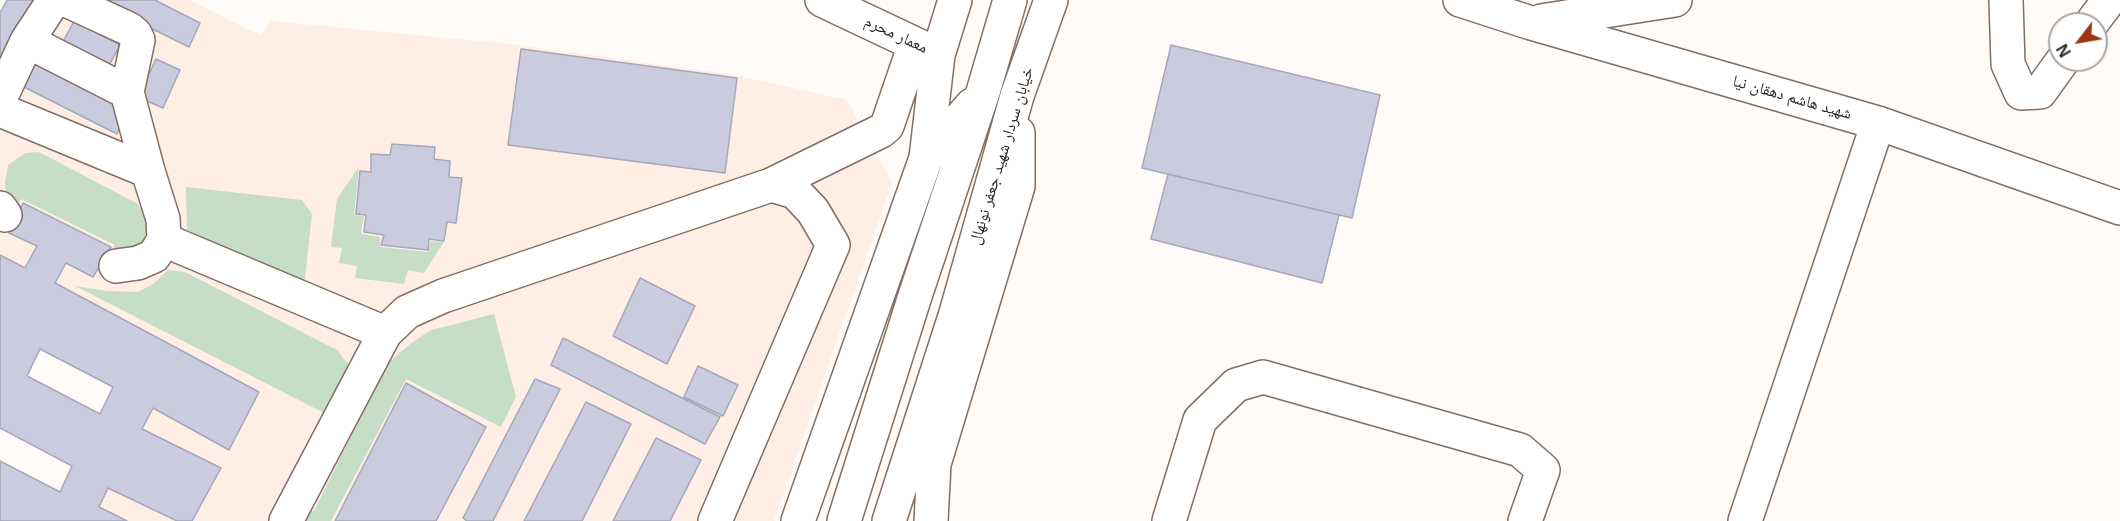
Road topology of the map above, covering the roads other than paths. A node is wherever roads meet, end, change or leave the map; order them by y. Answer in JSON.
{"nodes":[{"id":1,"x":54,"y":0,"type":"edge"},
{"id":2,"x":66,"y":0,"type":"edge"},
{"id":3,"x":822,"y":0,"type":"edge"},
{"id":4,"x":955,"y":0,"type":"edge"},
{"id":5,"x":1010,"y":0,"type":"edge"},
{"id":6,"x":1051,"y":0,"type":"edge"},
{"id":7,"x":1460,"y":0,"type":"edge"},
{"id":8,"x":1675,"y":0,"type":"edge"},
{"id":9,"x":2006,"y":0,"type":"edge"},
{"id":10,"x":1531,"y":23,"type":"junction"},
{"id":11,"x":27,"y":41,"type":"junction"},
{"id":12,"x":927,"y":50,"type":"junction"},
{"id":13,"x":2054,"y":72,"type":"edge"},
{"id":14,"x":127,"y":92,"type":"junction"},
{"id":15,"x":983,"y":92,"type":"junction"},
{"id":16,"x":1017,"y":96,"type":"junction"},
{"id":17,"x":0,"y":99,"type":"edge"},
{"id":18,"x":0,"y":110,"type":"edge"},
{"id":19,"x":1878,"y":123,"type":"junction"},
{"id":20,"x":926,"y":158,"type":"junction"},
{"id":21,"x":148,"y":171,"type":"junction"},
{"id":22,"x":771,"y":185,"type":"junction"},
{"id":23,"x":2120,"y":208,"type":"edge"},
{"id":24,"x":164,"y":240,"type":"junction"},
{"id":25,"x":116,"y":266,"type":"dead end"},
{"id":26,"x":385,"y":333,"type":"junction"},
{"id":27,"x":933,"y":475,"type":"junction"},
{"id":28,"x":286,"y":521,"type":"edge"},
{"id":29,"x":715,"y":521,"type":"edge"},
{"id":30,"x":798,"y":521,"type":"edge"},
{"id":31,"x":844,"y":521,"type":"edge"},
{"id":32,"x":889,"y":521,"type":"edge"},
{"id":33,"x":922,"y":521,"type":"edge"},
{"id":34,"x":931,"y":521,"type":"edge"},
{"id":35,"x":1169,"y":521,"type":"edge"},
{"id":36,"x":1525,"y":521,"type":"edge"},
{"id":37,"x":1745,"y":521,"type":"edge"}],
"edges":[{"from":1,"to":11,"type":"street"},
{"from":2,"to":14,"type":"street"},
{"from":3,"to":12,"type":"street","name":"معمار محرم"},
{"from":4,"to":12,"type":"street"},
{"from":5,"to":15,"type":"street"},
{"from":6,"to":16,"type":"street","name":"خیابان سردار شهید جعفر نونهال"},
{"from":7,"to":10,"type":"street","name":"شهید هاشم دهقان نیا"},
{"from":8,"to":10,"type":"street"},
{"from":9,"to":13,"type":"street"},
{"from":10,"to":19,"type":"street","name":"شهید هاشم دهقان نیا"},
{"from":11,"to":14,"type":"street"},
{"from":11,"to":17,"type":"street"},
{"from":12,"to":20,"type":"street"},
{"from":12,"to":22,"type":"street"},
{"from":14,"to":21,"type":"street"},
{"from":15,"to":20,"type":"street"},
{"from":15,"to":31,"type":"street"},
{"from":16,"to":27,"type":"street"},
{"from":16,"to":32,"type":"street","name":"خیابان سردار شهید جعفر نونهال"},
{"from":18,"to":21,"type":"street"},
{"from":19,"to":23,"type":"street","name":"شهید هاشم دهقان نیا"},
{"from":19,"to":37,"type":"street"},
{"from":20,"to":30,"type":"street"},
{"from":21,"to":24,"type":"street"},
{"from":22,"to":26,"type":"street"},
{"from":22,"to":29,"type":"street"},
{"from":24,"to":25,"type":"street"},
{"from":24,"to":26,"type":"street"},
{"from":26,"to":28,"type":"street"},
{"from":27,"to":33,"type":"street"},
{"from":27,"to":34,"type":"street"},
{"from":35,"to":36,"type":"street"}]}
